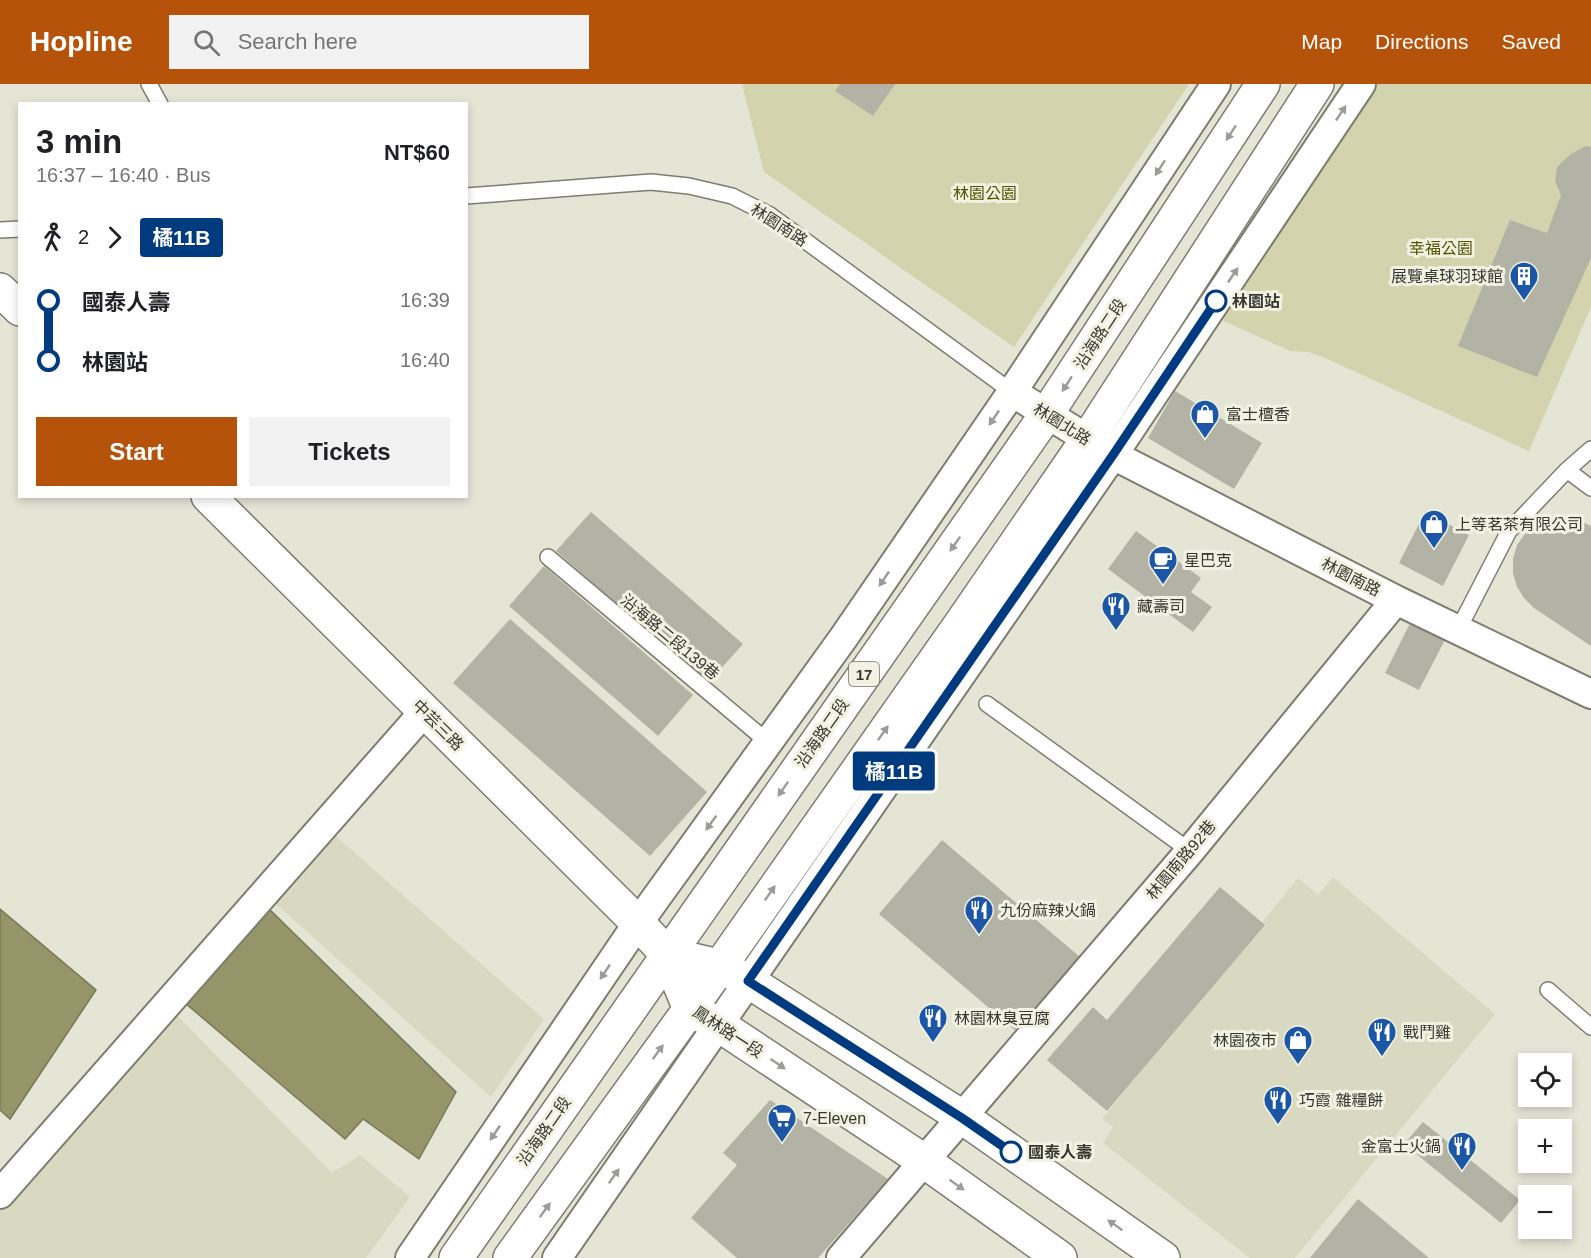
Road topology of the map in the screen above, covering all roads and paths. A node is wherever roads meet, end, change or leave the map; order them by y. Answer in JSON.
{"nodes":[{"id":1,"x":149,"y":84,"type":"edge"},
{"id":2,"x":1216,"y":84,"type":"edge"},
{"id":3,"x":1263,"y":84,"type":"edge"},
{"id":4,"x":1317,"y":84,"type":"edge"},
{"id":5,"x":1361,"y":84,"type":"edge"},
{"id":6,"x":159,"y":102,"type":"edge"},
{"id":7,"x":468,"y":196,"type":"edge"},
{"id":8,"x":18,"y":229,"type":"edge"},
{"id":9,"x":0,"y":230,"type":"edge"},
{"id":10,"x":0,"y":290,"type":"edge"},
{"id":11,"x":18,"y":307,"type":"edge"},
{"id":12,"x":1012,"y":392,"type":"junction"},
{"id":13,"x":1046,"y":415,"type":"junction"},
{"id":14,"x":1100,"y":448,"type":"junction"},
{"id":15,"x":1591,"y":450,"type":"edge"},
{"id":16,"x":1567,"y":470,"type":"junction"},
{"id":17,"x":1591,"y":488,"type":"edge"},
{"id":18,"x":210,"y":498,"type":"edge"},
{"id":19,"x":548,"y":558,"type":"dead end"},
{"id":20,"x":1396,"y":600,"type":"junction"},
{"id":21,"x":1458,"y":630,"type":"junction"},
{"id":22,"x":1591,"y":694,"type":"edge"},
{"id":23,"x":987,"y":704,"type":"dead end"},
{"id":24,"x":424,"y":712,"type":"junction"},
{"id":25,"x":769,"y":743,"type":"junction"},
{"id":26,"x":1190,"y":851,"type":"junction"},
{"id":27,"x":638,"y":923,"type":"junction"},
{"id":28,"x":667,"y":954,"type":"junction"},
{"id":29,"x":719,"y":966,"type":"junction"},
{"id":30,"x":748,"y":981,"type":"junction"},
{"id":31,"x":1548,"y":990,"type":"dead end"},
{"id":32,"x":690,"y":1009,"type":"junction"},
{"id":33,"x":719,"y":1025,"type":"junction"},
{"id":34,"x":1591,"y":1028,"type":"edge"},
{"id":35,"x":962,"y":1118,"type":"junction"},
{"id":36,"x":924,"y":1161,"type":"junction"},
{"id":37,"x":0,"y":1194,"type":"edge"},
{"id":38,"x":410,"y":1258,"type":"edge"},
{"id":39,"x":456,"y":1258,"type":"edge"},
{"id":40,"x":510,"y":1258,"type":"edge"},
{"id":41,"x":557,"y":1258,"type":"edge"},
{"id":42,"x":841,"y":1258,"type":"edge"},
{"id":43,"x":1060,"y":1258,"type":"edge"},
{"id":44,"x":1163,"y":1258,"type":"edge"}],
"edges":[{"from":1,"to":6,"type":"lane"},
{"from":2,"to":12,"type":"street","one_way":true},
{"from":3,"to":13,"type":"main road","name":"沿海路二段","number":"17","one_way":true},
{"from":4,"to":14,"type":"main road"},
{"from":14,"to":5,"type":"street","one_way":true},
{"from":7,"to":12,"type":"lane","name":"林園南路"},
{"from":8,"to":9,"type":"lane"},
{"from":10,"to":11,"type":"main road"},
{"from":12,"to":13,"type":"street","name":"林園北路"},
{"from":12,"to":25,"type":"street","one_way":true},
{"from":13,"to":14,"type":"street","name":"林園北路"},
{"from":13,"to":28,"type":"main road","name":"沿海路二段","number":"17","one_way":true},
{"from":14,"to":20,"type":"street","name":"林園南路"},
{"from":29,"to":14,"type":"main road","one_way":true},
{"from":14,"to":30,"type":"street"},
{"from":15,"to":16,"type":"lane"},
{"from":16,"to":17,"type":"lane"},
{"from":16,"to":21,"type":"lane"},
{"from":18,"to":24,"type":"main road","name":"中芸三路"},
{"from":19,"to":25,"type":"lane","name":"沿海路二段139巷"},
{"from":20,"to":21,"type":"street","name":"林園南路"},
{"from":20,"to":26,"type":"street","name":"林園南路92巷"},
{"from":21,"to":22,"type":"street","name":"林園南路"},
{"from":23,"to":26,"type":"lane"},
{"from":24,"to":27,"type":"main road","name":"中芸三路"},
{"from":24,"to":37,"type":"street"},
{"from":25,"to":27,"type":"street","one_way":true},
{"from":26,"to":35,"type":"street","name":"林園南路92巷"},
{"from":27,"to":28,"type":"main road","name":"中芸三路"},
{"from":27,"to":38,"type":"street","one_way":true},
{"from":28,"to":29,"type":"main road"},
{"from":28,"to":32,"type":"main road","name":"鳳林路一段"},
{"from":28,"to":39,"type":"main road","name":"沿海路二段","number":"17"},
{"from":29,"to":30,"type":"main road"},
{"from":29,"to":32,"type":"main road"},
{"from":30,"to":33,"type":"street"},
{"from":30,"to":35,"type":"main road"},
{"from":31,"to":34,"type":"lane"},
{"from":32,"to":33,"type":"main road","name":"鳳林路一段"},
{"from":40,"to":32,"type":"main road","one_way":true},
{"from":33,"to":36,"type":"main road","name":"鳳林路一段","one_way":true},
{"from":41,"to":33,"type":"street","one_way":true},
{"from":35,"to":36,"type":"street","name":"林園南路92巷"},
{"from":44,"to":35,"type":"main road","one_way":true},
{"from":36,"to":42,"type":"street","name":"林園南路92巷"},
{"from":36,"to":43,"type":"main road","name":"鳳林路一段","one_way":true}]}
